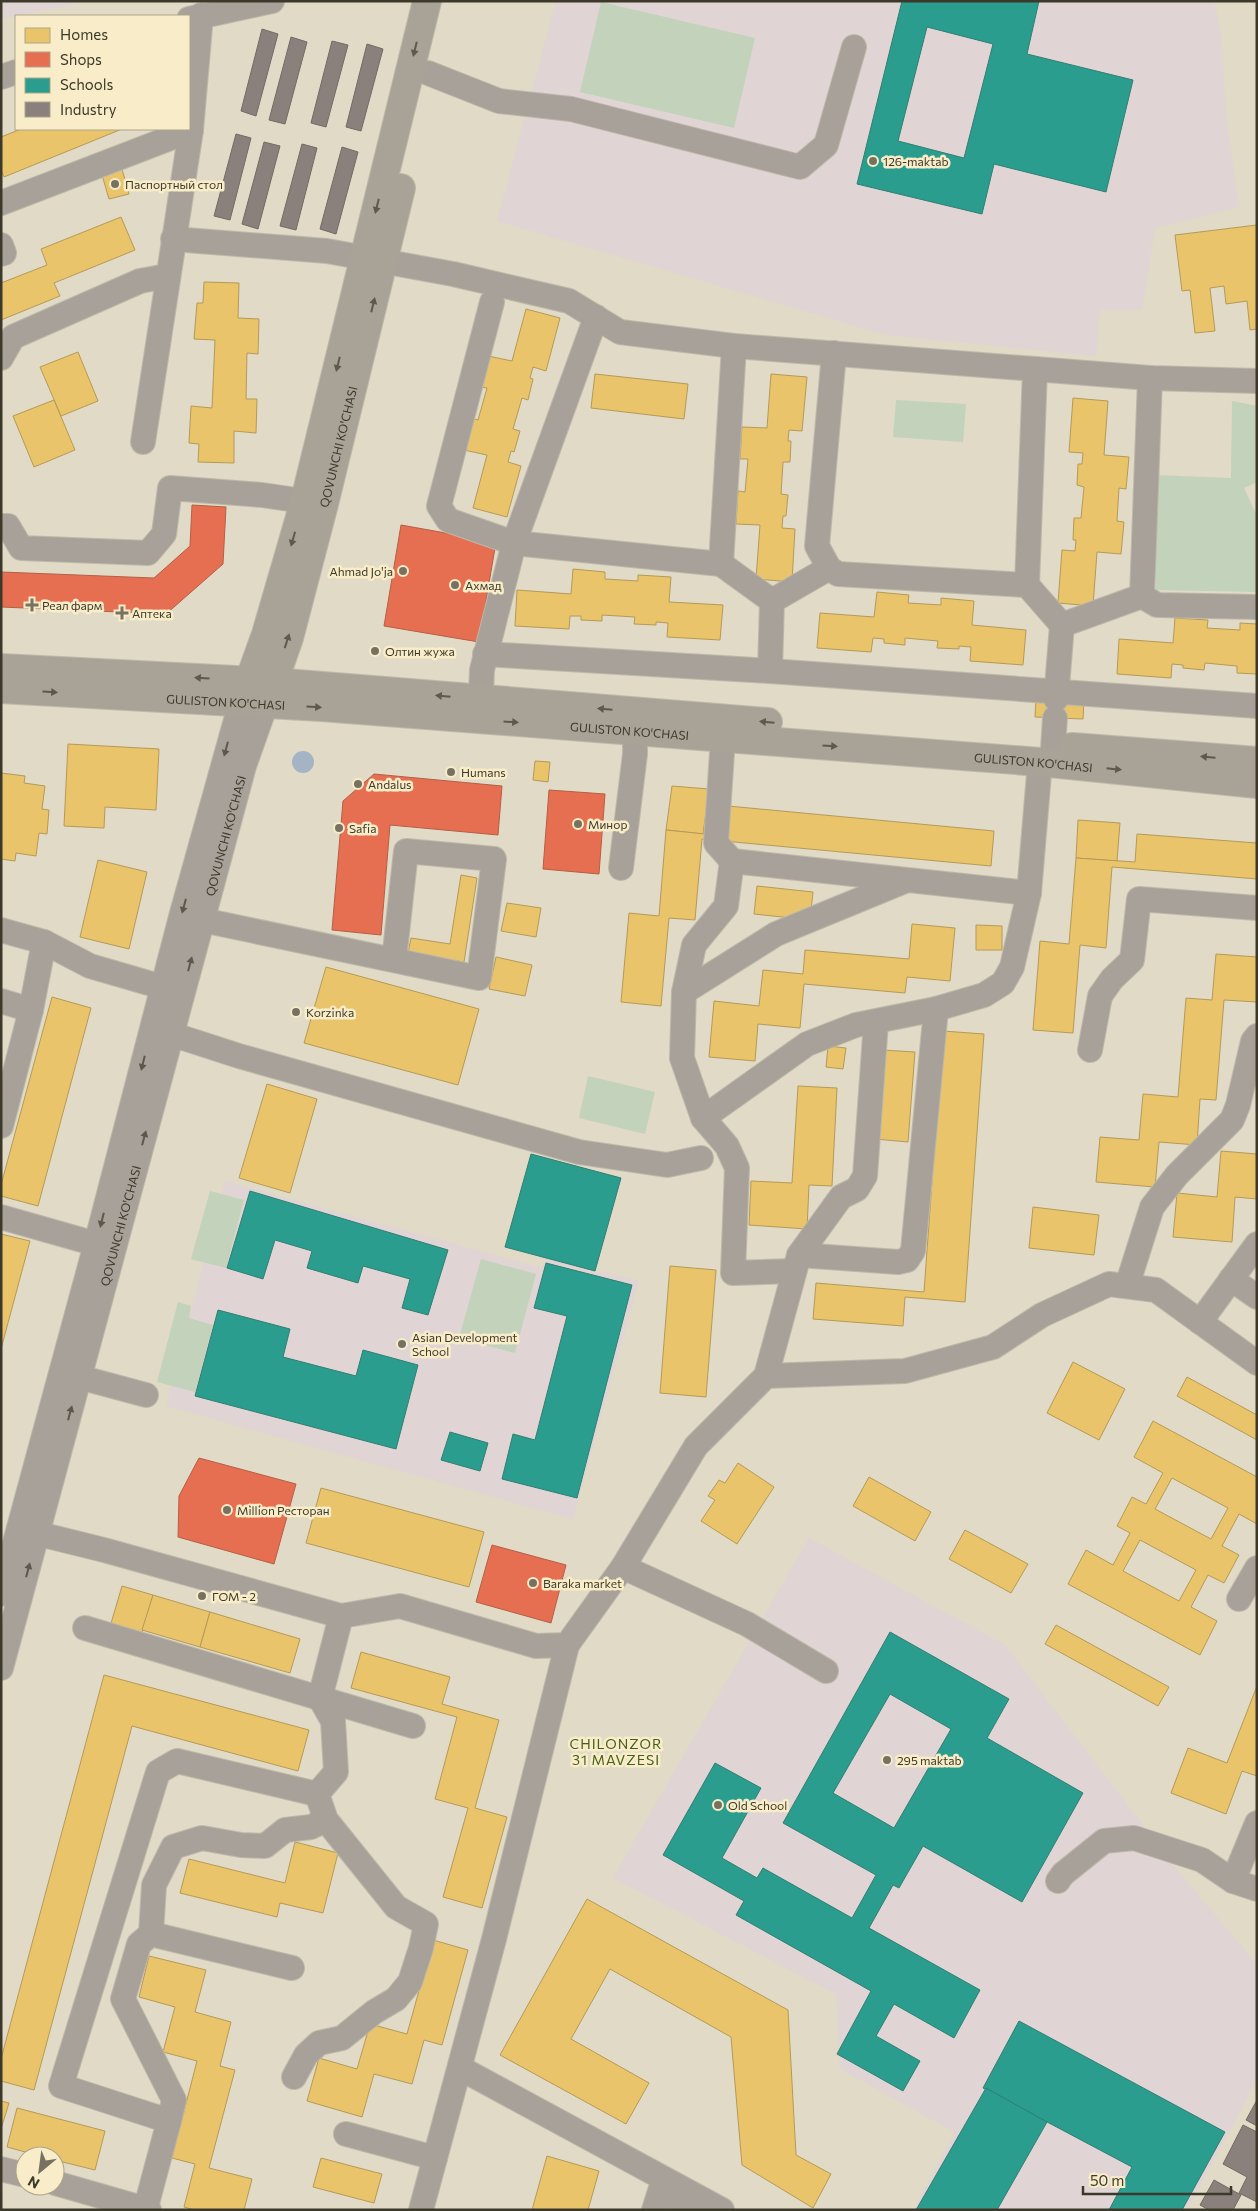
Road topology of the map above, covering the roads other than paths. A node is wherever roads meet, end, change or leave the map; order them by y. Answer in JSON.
{"nodes":[{"id":1,"x":272,"y":1,"type":"edge"},
{"id":2,"x":427,"y":1,"type":"edge"},
{"id":3,"x":444,"y":1,"type":"edge"},
{"id":4,"x":195,"y":17,"type":"edge"},
{"id":5,"x":854,"y":47,"type":"dead end"},
{"id":6,"x":15,"y":72,"type":"edge"},
{"id":7,"x":428,"y":73,"type":"junction"},
{"id":8,"x":1,"y":77,"type":"edge"},
{"id":9,"x":191,"y":130,"type":"junction"},
{"id":10,"x":1,"y":203,"type":"edge"},
{"id":11,"x":173,"y":239,"type":"junction"},
{"id":12,"x":1,"y":245,"type":"edge"},
{"id":13,"x":1,"y":254,"type":"edge"},
{"id":14,"x":374,"y":260,"type":"junction"},
{"id":15,"x":167,"y":276,"type":"junction"},
{"id":16,"x":492,"y":302,"type":"dead end"},
{"id":17,"x":596,"y":317,"type":"junction"},
{"id":18,"x":734,"y":346,"type":"junction"},
{"id":19,"x":834,"y":353,"type":"junction"},
{"id":20,"x":1,"y":358,"type":"edge"},
{"id":21,"x":1035,"y":369,"type":"junction"},
{"id":22,"x":1150,"y":378,"type":"junction"},
{"id":23,"x":1257,"y":381,"type":"edge"},
{"id":24,"x":143,"y":442,"type":"dead end"},
{"id":25,"x":314,"y":502,"type":"junction"},
{"id":26,"x":1,"y":526,"type":"edge"},
{"id":27,"x":514,"y":543,"type":"junction"},
{"id":28,"x":721,"y":564,"type":"junction"},
{"id":29,"x":829,"y":568,"type":"junction"},
{"id":30,"x":1027,"y":584,"type":"junction"},
{"id":31,"x":1142,"y":596,"type":"junction"},
{"id":32,"x":772,"y":601,"type":"junction"},
{"id":33,"x":1257,"y":607,"type":"edge"},
{"id":34,"x":1062,"y":625,"type":"junction"},
{"id":35,"x":485,"y":654,"type":"junction"},
{"id":36,"x":1,"y":668,"type":"edge"},
{"id":37,"x":770,"y":671,"type":"junction"},
{"id":38,"x":1,"y":689,"type":"edge"},
{"id":39,"x":257,"y":693,"type":"junction"},
{"id":40,"x":1056,"y":703,"type":"junction"},
{"id":41,"x":1257,"y":706,"type":"edge"},
{"id":42,"x":480,"y":709,"type":"junction"},
{"id":43,"x":635,"y":730,"type":"junction"},
{"id":44,"x":723,"y":738,"type":"junction"},
{"id":45,"x":1049,"y":757,"type":"junction"},
{"id":46,"x":1257,"y":761,"type":"edge"},
{"id":47,"x":1257,"y":784,"type":"edge"},
{"id":48,"x":732,"y":862,"type":"junction"},
{"id":49,"x":621,"y":868,"type":"dead end"},
{"id":50,"x":905,"y":881,"type":"junction"},
{"id":51,"x":1029,"y":893,"type":"junction"},
{"id":52,"x":1257,"y":908,"type":"edge"},
{"id":53,"x":202,"y":920,"type":"junction"},
{"id":54,"x":1,"y":930,"type":"edge"},
{"id":55,"x":44,"y":942,"type":"junction"},
{"id":56,"x":394,"y":960,"type":"junction"},
{"id":57,"x":172,"y":990,"type":"junction"},
{"id":58,"x":684,"y":992,"type":"junction"},
{"id":59,"x":1,"y":1001,"type":"edge"},
{"id":60,"x":936,"y":1009,"type":"junction"},
{"id":61,"x":31,"y":1010,"type":"junction"},
{"id":62,"x":876,"y":1022,"type":"junction"},
{"id":63,"x":171,"y":1034,"type":"junction"},
{"id":64,"x":1257,"y":1036,"type":"edge"},
{"id":65,"x":1090,"y":1050,"type":"dead end"},
{"id":66,"x":3,"y":1115,"type":"edge"},
{"id":67,"x":703,"y":1118,"type":"junction"},
{"id":68,"x":701,"y":1158,"type":"dead end"},
{"id":69,"x":1,"y":1217,"type":"edge"},
{"id":70,"x":1257,"y":1244,"type":"edge"},
{"id":71,"x":105,"y":1247,"type":"junction"},
{"id":72,"x":797,"y":1263,"type":"junction"},
{"id":73,"x":1231,"y":1279,"type":"junction"},
{"id":74,"x":1127,"y":1286,"type":"junction"},
{"id":75,"x":1257,"y":1297,"type":"edge"},
{"id":76,"x":1200,"y":1322,"type":"junction"},
{"id":77,"x":1257,"y":1363,"type":"edge"},
{"id":78,"x":766,"y":1376,"type":"junction"},
{"id":79,"x":80,"y":1377,"type":"junction"},
{"id":80,"x":146,"y":1395,"type":"dead end"},
{"id":81,"x":28,"y":1531,"type":"junction"},
{"id":82,"x":623,"y":1567,"type":"junction"},
{"id":83,"x":1257,"y":1568,"type":"edge"},
{"id":84,"x":1240,"y":1599,"type":"dead end"},
{"id":85,"x":7,"y":1603,"type":"edge"},
{"id":86,"x":340,"y":1616,"type":"junction"},
{"id":87,"x":85,"y":1628,"type":"dead end"},
{"id":88,"x":567,"y":1645,"type":"junction"},
{"id":89,"x":1,"y":1668,"type":"edge"},
{"id":90,"x":826,"y":1671,"type":"dead end"},
{"id":91,"x":320,"y":1698,"type":"junction"},
{"id":92,"x":413,"y":1726,"type":"dead end"},
{"id":93,"x":317,"y":1794,"type":"junction"},
{"id":94,"x":326,"y":1820,"type":"junction"},
{"id":95,"x":1257,"y":1823,"type":"edge"},
{"id":96,"x":1058,"y":1881,"type":"dead end"},
{"id":97,"x":1233,"y":1881,"type":"junction"},
{"id":98,"x":1257,"y":1889,"type":"edge"},
{"id":99,"x":151,"y":1934,"type":"junction"},
{"id":100,"x":292,"y":1968,"type":"dead end"},
{"id":101,"x":460,"y":2068,"type":"junction"},
{"id":102,"x":294,"y":2077,"type":"dead end"},
{"id":103,"x":169,"y":2120,"type":"junction"},
{"id":104,"x":346,"y":2134,"type":"dead end"},
{"id":105,"x":435,"y":2158,"type":"junction"},
{"id":106,"x":1,"y":2169,"type":"edge"},
{"id":107,"x":15,"y":2172,"type":"edge"},
{"id":108,"x":65,"y":2188,"type":"edge"},
{"id":109,"x":93,"y":2202,"type":"edge"},
{"id":110,"x":147,"y":2209,"type":"edge"},
{"id":111,"x":421,"y":2210,"type":"edge"},
{"id":112,"x":654,"y":2210,"type":"edge"},
{"id":113,"x":694,"y":2210,"type":"edge"},
{"id":114,"x":722,"y":2210,"type":"edge"}],
"edges":[{"from":1,"to":4,"type":"street"},
{"from":2,"to":14,"type":"main road","name":"QOVUNCHI KO'CHASI","one_way":true},
{"from":3,"to":7,"type":"main road","name":"QOVUNCHI KO'CHASI"},
{"from":4,"to":9,"type":"street"},
{"from":5,"to":7,"type":"street"},
{"from":6,"to":8,"type":"street"},
{"from":7,"to":14,"type":"main road","name":"QOVUNCHI KO'CHASI"},
{"from":9,"to":10,"type":"street"},
{"from":9,"to":11,"type":"street"},
{"from":11,"to":14,"type":"street"},
{"from":11,"to":15,"type":"street"},
{"from":12,"to":13,"type":"street"},
{"from":14,"to":17,"type":"street"},
{"from":14,"to":25,"type":"main road","name":"QOVUNCHI KO'CHASI"},
{"from":15,"to":20,"type":"street"},
{"from":15,"to":24,"type":"street"},
{"from":16,"to":27,"type":"street"},
{"from":17,"to":18,"type":"street"},
{"from":17,"to":27,"type":"street"},
{"from":18,"to":19,"type":"street"},
{"from":18,"to":28,"type":"street"},
{"from":19,"to":21,"type":"street"},
{"from":19,"to":29,"type":"street"},
{"from":21,"to":22,"type":"street"},
{"from":21,"to":30,"type":"street"},
{"from":22,"to":23,"type":"street"},
{"from":22,"to":31,"type":"street"},
{"from":25,"to":26,"type":"street"},
{"from":25,"to":39,"type":"main road","name":"QOVUNCHI KO'CHASI"},
{"from":27,"to":28,"type":"street"},
{"from":27,"to":35,"type":"street"},
{"from":28,"to":32,"type":"street"},
{"from":29,"to":30,"type":"street"},
{"from":29,"to":32,"type":"street"},
{"from":30,"to":34,"type":"street"},
{"from":31,"to":33,"type":"street"},
{"from":31,"to":34,"type":"street"},
{"from":32,"to":37,"type":"street"},
{"from":34,"to":40,"type":"street"},
{"from":35,"to":37,"type":"street"},
{"from":35,"to":42,"type":"street"},
{"from":39,"to":36,"type":"main road","name":"GULISTON KO'CHASI","one_way":true},
{"from":37,"to":40,"type":"street"},
{"from":38,"to":39,"type":"main road","name":"GULISTON KO'CHASI","one_way":true},
{"from":39,"to":42,"type":"main road","name":"GULISTON KO'CHASI"},
{"from":39,"to":53,"type":"street","name":"QOVUNCHI KO'CHASI"},
{"from":39,"to":57,"type":"street","name":"QOVUNCHI KO'CHASI","one_way":true},
{"from":40,"to":41,"type":"street"},
{"from":40,"to":45,"type":"street"},
{"from":42,"to":43,"type":"main road","name":"GULISTON KO'CHASI","one_way":true},
{"from":45,"to":42,"type":"main road","name":"GULISTON KO'CHASI","one_way":true},
{"from":43,"to":44,"type":"main road","name":"GULISTON KO'CHASI"},
{"from":43,"to":49,"type":"street"},
{"from":44,"to":45,"type":"main road","name":"GULISTON KO'CHASI","one_way":true},
{"from":44,"to":48,"type":"street"},
{"from":46,"to":45,"type":"main road","name":"GULISTON KO'CHASI","one_way":true},
{"from":45,"to":47,"type":"main road","name":"GULISTON KO'CHASI","one_way":true},
{"from":45,"to":51,"type":"street"},
{"from":48,"to":50,"type":"street"},
{"from":48,"to":58,"type":"street"},
{"from":50,"to":51,"type":"street"},
{"from":50,"to":58,"type":"street"},
{"from":51,"to":60,"type":"street"},
{"from":52,"to":65,"type":"street"},
{"from":53,"to":56,"type":"street"},
{"from":57,"to":53,"type":"street","name":"QOVUNCHI KO'CHASI","one_way":true},
{"from":54,"to":55,"type":"street"},
{"from":55,"to":57,"type":"street"},
{"from":55,"to":61,"type":"street"},
{"from":56,"to":56,"type":"street"},
{"from":57,"to":63,"type":"street","name":"QOVUNCHI KO'CHASI"},
{"from":57,"to":71,"type":"street","name":"QOVUNCHI KO'CHASI","one_way":true},
{"from":58,"to":67,"type":"street"},
{"from":59,"to":61,"type":"street"},
{"from":60,"to":62,"type":"street"},
{"from":60,"to":72,"type":"street"},
{"from":61,"to":66,"type":"street"},
{"from":62,"to":67,"type":"street"},
{"from":62,"to":72,"type":"street"},
{"from":63,"to":68,"type":"street"},
{"from":71,"to":63,"type":"street","name":"QOVUNCHI KO'CHASI","one_way":true},
{"from":64,"to":74,"type":"street"},
{"from":67,"to":72,"type":"street"},
{"from":69,"to":71,"type":"street"},
{"from":70,"to":73,"type":"street"},
{"from":71,"to":79,"type":"street","name":"QOVUNCHI KO'CHASI"},
{"from":71,"to":81,"type":"street","name":"QOVUNCHI KO'CHASI"},
{"from":72,"to":78,"type":"street"},
{"from":73,"to":75,"type":"street"},
{"from":73,"to":76,"type":"street"},
{"from":74,"to":76,"type":"street"},
{"from":74,"to":78,"type":"street"},
{"from":76,"to":77,"type":"street"},
{"from":78,"to":82,"type":"street"},
{"from":79,"to":80,"type":"street"},
{"from":81,"to":79,"type":"street","name":"QOVUNCHI KO'CHASI","one_way":true},
{"from":81,"to":85,"type":"street","name":"QOVUNCHI KO'CHASI"},
{"from":81,"to":86,"type":"street"},
{"from":82,"to":88,"type":"street"},
{"from":82,"to":90,"type":"street"},
{"from":83,"to":84,"type":"street"},
{"from":85,"to":89,"type":"street","name":"QOVUNCHI KO'CHASI"},
{"from":86,"to":88,"type":"street"},
{"from":86,"to":91,"type":"street"},
{"from":87,"to":91,"type":"street"},
{"from":88,"to":101,"type":"street"},
{"from":91,"to":92,"type":"street"},
{"from":91,"to":93,"type":"street"},
{"from":93,"to":94,"type":"street"},
{"from":93,"to":103,"type":"street"},
{"from":94,"to":99,"type":"street"},
{"from":94,"to":102,"type":"street"},
{"from":95,"to":97,"type":"street"},
{"from":96,"to":97,"type":"street"},
{"from":97,"to":98,"type":"street"},
{"from":99,"to":100,"type":"street"},
{"from":99,"to":103,"type":"street"},
{"from":101,"to":105,"type":"street"},
{"from":101,"to":114,"type":"street"},
{"from":103,"to":110,"type":"street"},
{"from":104,"to":105,"type":"street"},
{"from":105,"to":111,"type":"street"},
{"from":106,"to":107,"type":"street"},
{"from":108,"to":109,"type":"street"},
{"from":109,"to":110,"type":"street"},
{"from":112,"to":113,"type":"street"}]}
